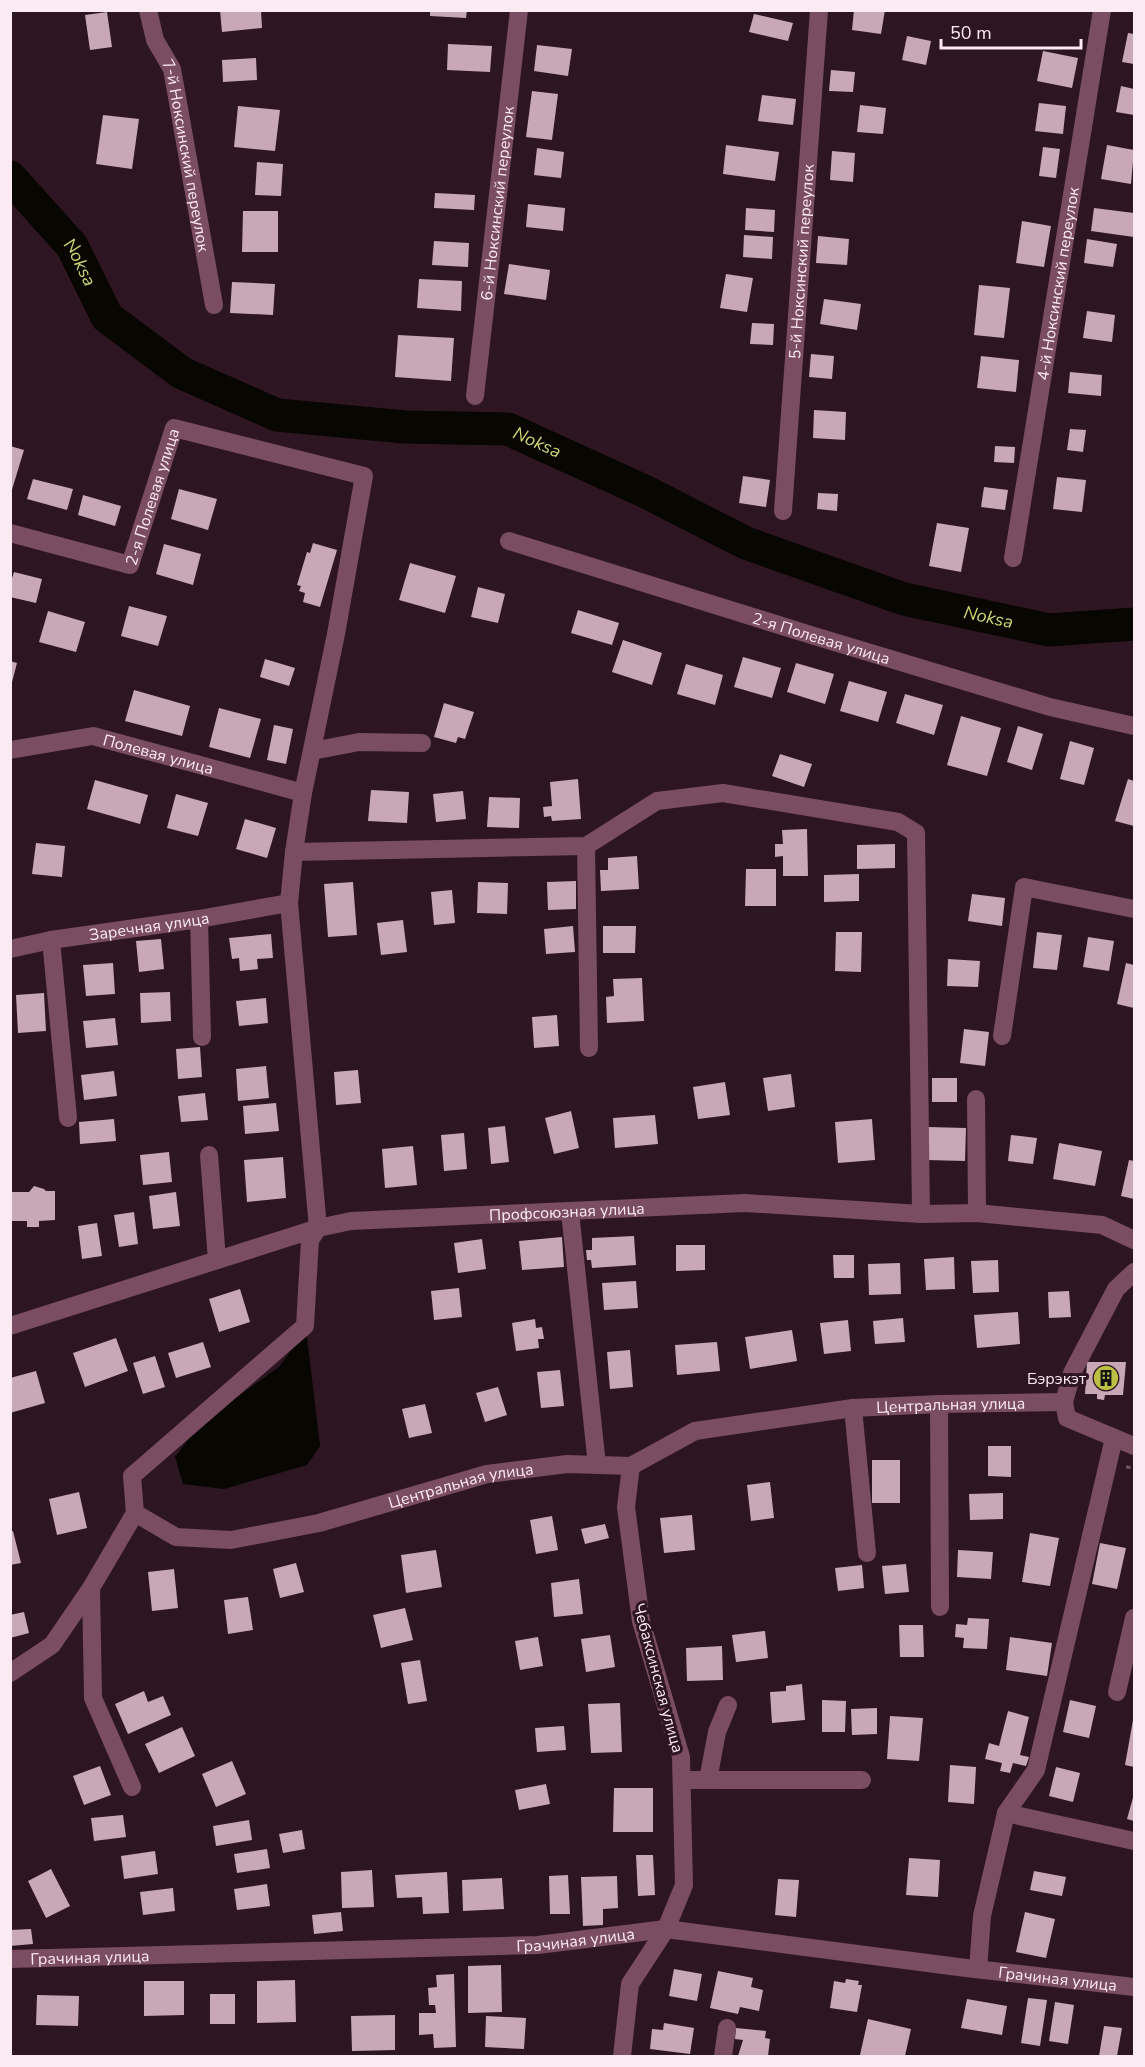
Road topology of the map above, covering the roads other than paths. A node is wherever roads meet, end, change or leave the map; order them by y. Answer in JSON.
{"nodes":[{"id":1,"x":148,"y":10,"type":"edge"},
{"id":2,"x":519,"y":10,"type":"edge"},
{"id":3,"x":819,"y":10,"type":"edge"},
{"id":4,"x":1102,"y":10,"type":"edge"},
{"id":5,"x":214,"y":304,"type":"dead end"},
{"id":6,"x":475,"y":396,"type":"dead end"},
{"id":7,"x":783,"y":511,"type":"dead end"},
{"id":8,"x":10,"y":532,"type":"edge"},
{"id":9,"x":510,"y":541,"type":"dead end"},
{"id":10,"x":1012,"y":558,"type":"dead end"},
{"id":11,"x":1134,"y":726,"type":"edge"},
{"id":12,"x":422,"y":743,"type":"dead end"},
{"id":13,"x":10,"y":750,"type":"edge"},
{"id":14,"x":312,"y":751,"type":"junction"},
{"id":15,"x":303,"y":794,"type":"junction"},
{"id":16,"x":586,"y":846,"type":"junction"},
{"id":17,"x":294,"y":852,"type":"junction"},
{"id":18,"x":289,"y":903,"type":"junction"},
{"id":19,"x":1134,"y":909,"type":"edge"},
{"id":20,"x":199,"y":919,"type":"junction"},
{"id":21,"x":51,"y":940,"type":"junction"},
{"id":22,"x":10,"y":949,"type":"edge"},
{"id":23,"x":1002,"y":1036,"type":"dead end"},
{"id":24,"x":202,"y":1037,"type":"dead end"},
{"id":25,"x":589,"y":1048,"type":"dead end"},
{"id":26,"x":976,"y":1099,"type":"dead end"},
{"id":27,"x":68,"y":1118,"type":"dead end"},
{"id":28,"x":208,"y":1155,"type":"dead end"},
{"id":29,"x":570,"y":1212,"type":"junction"},
{"id":30,"x":977,"y":1213,"type":"junction"},
{"id":31,"x":921,"y":1214,"type":"junction"},
{"id":32,"x":318,"y":1228,"type":"junction"},
{"id":33,"x":1134,"y":1240,"type":"edge"},
{"id":34,"x":217,"y":1260,"type":"junction"},
{"id":35,"x":1134,"y":1272,"type":"edge"},
{"id":36,"x":10,"y":1326,"type":"edge"},
{"id":37,"x":1064,"y":1402,"type":"junction"},
{"id":38,"x":939,"y":1404,"type":"junction"},
{"id":39,"x":853,"y":1408,"type":"junction"},
{"id":40,"x":1114,"y":1438,"type":"junction"},
{"id":41,"x":1134,"y":1446,"type":"edge"},
{"id":42,"x":597,"y":1465,"type":"junction"},
{"id":43,"x":631,"y":1466,"type":"junction"},
{"id":44,"x":135,"y":1513,"type":"junction"},
{"id":45,"x":867,"y":1553,"type":"dead end"},
{"id":46,"x":92,"y":1588,"type":"junction"},
{"id":47,"x":940,"y":1607,"type":"dead end"},
{"id":48,"x":1134,"y":1618,"type":"edge"},
{"id":49,"x":10,"y":1673,"type":"edge"},
{"id":50,"x":1117,"y":1692,"type":"dead end"},
{"id":51,"x":728,"y":1705,"type":"dead end"},
{"id":52,"x":682,"y":1780,"type":"junction"},
{"id":53,"x":708,"y":1780,"type":"junction"},
{"id":54,"x":862,"y":1780,"type":"dead end"},
{"id":55,"x":132,"y":1787,"type":"dead end"},
{"id":56,"x":1006,"y":1813,"type":"junction"},
{"id":57,"x":1134,"y":1841,"type":"edge"},
{"id":58,"x":666,"y":1929,"type":"junction"},
{"id":59,"x":10,"y":1959,"type":"edge"},
{"id":60,"x":978,"y":1969,"type":"junction"},
{"id":61,"x":1134,"y":1987,"type":"edge"},
{"id":62,"x":726,"y":2028,"type":"dead end"},
{"id":63,"x":622,"y":2056,"type":"edge"},
{"id":64,"x":723,"y":2056,"type":"edge"}],
"edges":[{"from":1,"to":5,"type":"street","name":"7-й Ноксинский переулок"},
{"from":2,"to":6,"type":"street","name":"6-й Ноксинский переулок"},
{"from":3,"to":7,"type":"street","name":"5-й Ноксинский переулок"},
{"from":4,"to":10,"type":"street","name":"4-й Ноксинский переулок"},
{"from":8,"to":14,"type":"street","name":"2-я Полевая улица"},
{"from":9,"to":11,"type":"street","name":"2-я Полевая улица"},
{"from":12,"to":14,"type":"street"},
{"from":13,"to":15,"type":"street","name":"Полевая улица"},
{"from":14,"to":15,"type":"street"},
{"from":15,"to":17,"type":"street"},
{"from":16,"to":17,"type":"street"},
{"from":16,"to":25,"type":"street"},
{"from":16,"to":31,"type":"street"},
{"from":17,"to":18,"type":"street"},
{"from":18,"to":20,"type":"street","name":"Заречная улица"},
{"from":18,"to":32,"type":"street"},
{"from":19,"to":23,"type":"street"},
{"from":20,"to":21,"type":"street","name":"Заречная улица"},
{"from":20,"to":24,"type":"street"},
{"from":21,"to":22,"type":"street","name":"Заречная улица"},
{"from":21,"to":27,"type":"street"},
{"from":26,"to":30,"type":"street"},
{"from":28,"to":34,"type":"street"},
{"from":29,"to":31,"type":"street","name":"Профсоюзная улица"},
{"from":29,"to":32,"type":"street","name":"Профсоюзная улица"},
{"from":29,"to":42,"type":"street"},
{"from":30,"to":31,"type":"street","name":"Профсоюзная улица"},
{"from":30,"to":33,"type":"street","name":"Профсоюзная улица"},
{"from":32,"to":34,"type":"street","name":"Профсоюзная улица"},
{"from":32,"to":44,"type":"street"},
{"from":34,"to":36,"type":"street","name":"Профсоюзная улица"},
{"from":35,"to":37,"type":"street"},
{"from":37,"to":38,"type":"street","name":"Центральная улица"},
{"from":37,"to":40,"type":"street"},
{"from":38,"to":39,"type":"street","name":"Центральная улица"},
{"from":38,"to":47,"type":"street"},
{"from":39,"to":43,"type":"street","name":"Центральная улица"},
{"from":39,"to":45,"type":"street"},
{"from":40,"to":41,"type":"street"},
{"from":40,"to":56,"type":"street"},
{"from":42,"to":43,"type":"street","name":"Центральная улица"},
{"from":42,"to":44,"type":"street","name":"Центральная улица"},
{"from":43,"to":52,"type":"street","name":"Чебаксинская улица"},
{"from":44,"to":46,"type":"street"},
{"from":46,"to":49,"type":"street"},
{"from":46,"to":55,"type":"street"},
{"from":48,"to":50,"type":"street"},
{"from":51,"to":53,"type":"street"},
{"from":52,"to":53,"type":"street"},
{"from":52,"to":58,"type":"street","name":"Чебаксинская улица"},
{"from":53,"to":54,"type":"street"},
{"from":56,"to":57,"type":"street"},
{"from":56,"to":60,"type":"street"},
{"from":58,"to":59,"type":"street","name":"Грачиная улица"},
{"from":58,"to":60,"type":"street","name":"Грачиная улица"},
{"from":58,"to":63,"type":"street","name":"Чебаксинская улица"},
{"from":60,"to":61,"type":"street","name":"Грачиная улица"},
{"from":62,"to":64,"type":"street"}]}
